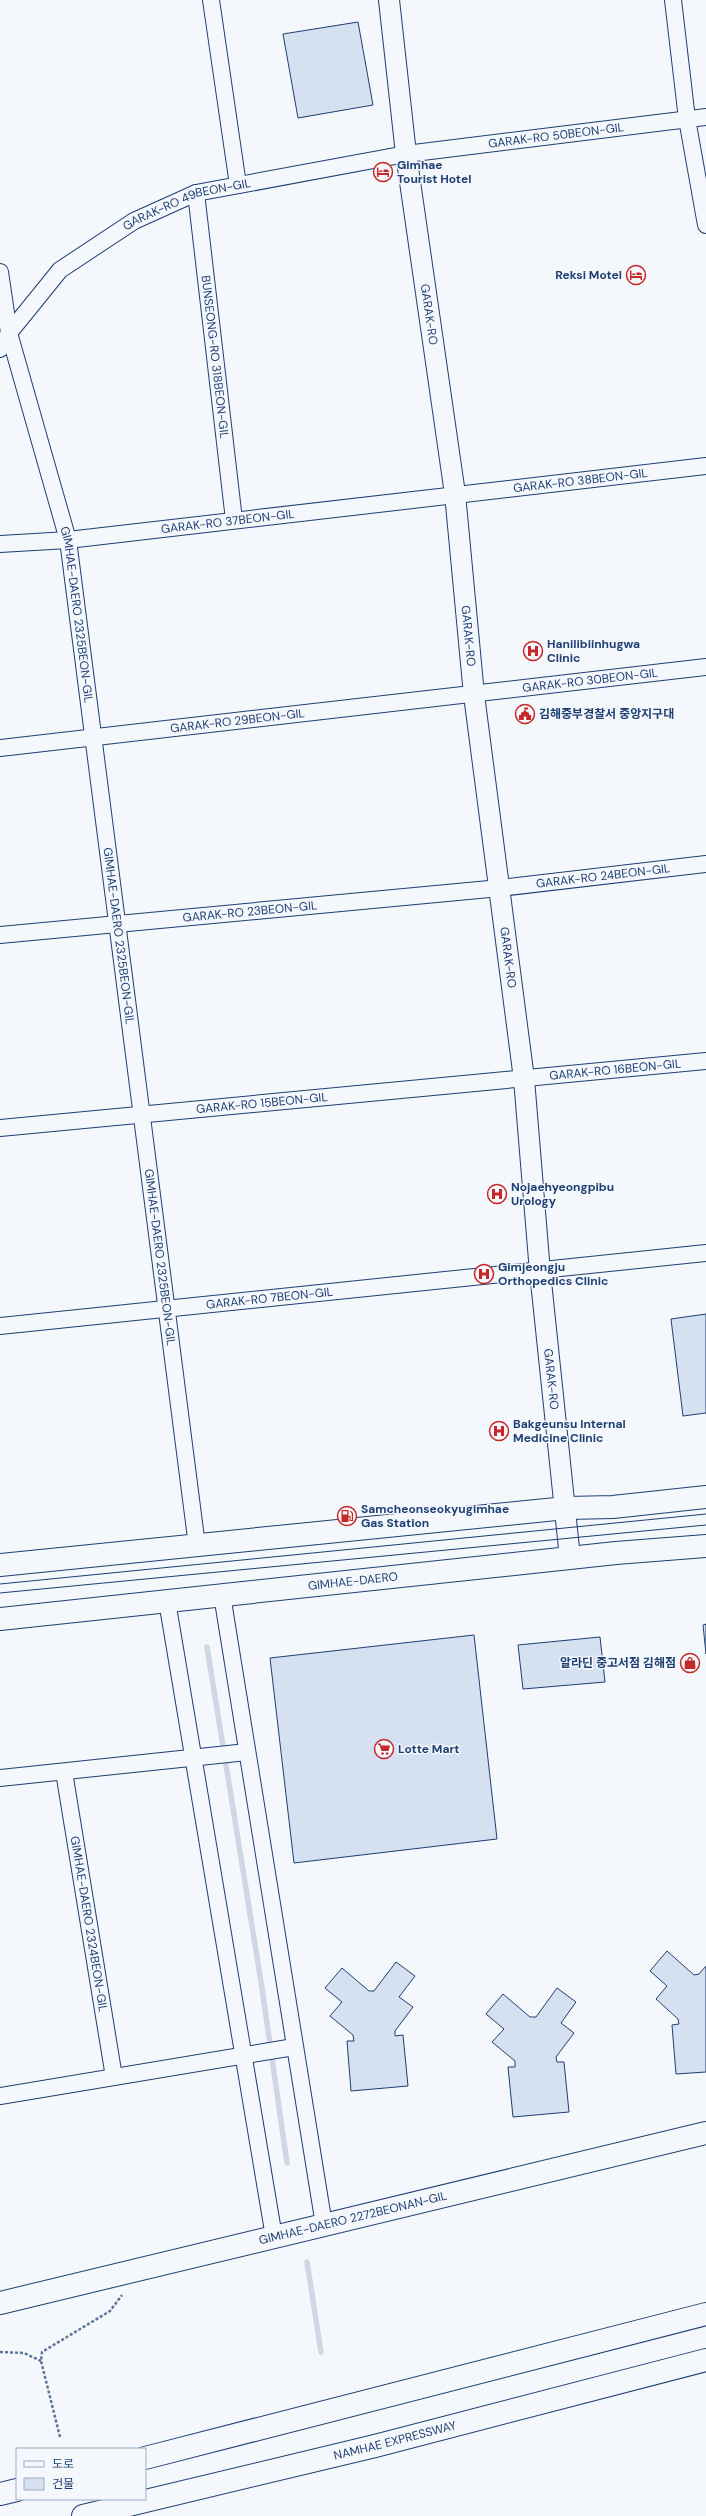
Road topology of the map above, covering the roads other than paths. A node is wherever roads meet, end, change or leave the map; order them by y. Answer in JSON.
{"nodes":[{"id":1,"x":211,"y":0,"type":"edge"},
{"id":2,"x":389,"y":0,"type":"edge"},
{"id":3,"x":673,"y":0,"type":"edge"},
{"id":4,"x":706,"y":117,"type":"edge"},
{"id":5,"x":687,"y":119,"type":"junction"},
{"id":6,"x":406,"y":154,"type":"junction"},
{"id":7,"x":238,"y":185,"type":"junction"},
{"id":8,"x":196,"y":193,"type":"junction"},
{"id":9,"x":706,"y":225,"type":"edge"},
{"id":10,"x":0,"y":272,"type":"edge"},
{"id":11,"x":5,"y":327,"type":"edge"},
{"id":12,"x":0,"y":349,"type":"edge"},
{"id":13,"x":706,"y":466,"type":"edge"},
{"id":14,"x":455,"y":494,"type":"junction"},
{"id":15,"x":234,"y":520,"type":"junction"},
{"id":16,"x":68,"y":540,"type":"junction"},
{"id":17,"x":0,"y":544,"type":"edge"},
{"id":18,"x":706,"y":667,"type":"edge"},
{"id":19,"x":474,"y":695,"type":"junction"},
{"id":20,"x":93,"y":738,"type":"junction"},
{"id":21,"x":0,"y":748,"type":"edge"},
{"id":22,"x":706,"y":864,"type":"edge"},
{"id":23,"x":500,"y":888,"type":"junction"},
{"id":24,"x":117,"y":924,"type":"junction"},
{"id":25,"x":0,"y":935,"type":"edge"},
{"id":26,"x":706,"y":1061,"type":"edge"},
{"id":27,"x":524,"y":1079,"type":"junction"},
{"id":28,"x":142,"y":1115,"type":"junction"},
{"id":29,"x":0,"y":1128,"type":"edge"},
{"id":30,"x":706,"y":1253,"type":"edge"},
{"id":31,"x":540,"y":1272,"type":"junction"},
{"id":32,"x":166,"y":1309,"type":"junction"},
{"id":33,"x":0,"y":1326,"type":"edge"},
{"id":34,"x":706,"y":1497,"type":"edge"},
{"id":35,"x":566,"y":1508,"type":"junction"},
{"id":36,"x":197,"y":1546,"type":"junction"},
{"id":37,"x":706,"y":1546,"type":"edge"},
{"id":38,"x":570,"y":1558,"type":"junction"},
{"id":39,"x":0,"y":1566,"type":"edge"},
{"id":40,"x":222,"y":1595,"type":"junction"},
{"id":41,"x":167,"y":1601,"type":"junction"},
{"id":42,"x":0,"y":1619,"type":"edge"},
{"id":43,"x":240,"y":1753,"type":"junction"},
{"id":44,"x":194,"y":1758,"type":"junction"},
{"id":45,"x":64,"y":1772,"type":"junction"},
{"id":46,"x":0,"y":1778,"type":"edge"},
{"id":47,"x":294,"y":2047,"type":"junction"},
{"id":48,"x":244,"y":2056,"type":"junction"},
{"id":49,"x":114,"y":2077,"type":"junction"},
{"id":50,"x":0,"y":2096,"type":"edge"},
{"id":51,"x":706,"y":2133,"type":"edge"},
{"id":52,"x":324,"y":2225,"type":"junction"},
{"id":53,"x":274,"y":2237,"type":"junction"},
{"id":54,"x":0,"y":2303,"type":"edge"},
{"id":55,"x":706,"y":2314,"type":"edge"},
{"id":56,"x":706,"y":2360,"type":"edge"},
{"id":57,"x":146,"y":2458,"type":"edge"},
{"id":58,"x":16,"y":2490,"type":"edge"},
{"id":59,"x":0,"y":2494,"type":"edge"},
{"id":60,"x":83,"y":2516,"type":"edge"}],
"edges":[{"from":1,"to":7,"type":"street"},
{"from":2,"to":6,"type":"street","name":"GARAK-RO"},
{"from":3,"to":5,"type":"street"},
{"from":4,"to":5,"type":"street","name":"GARAK-RO 50BEON-GIL"},
{"from":5,"to":6,"type":"street","name":"GARAK-RO 50BEON-GIL"},
{"from":5,"to":9,"type":"street"},
{"from":6,"to":7,"type":"street","name":"GARAK-RO 49BEON-GIL"},
{"from":6,"to":14,"type":"street","name":"GARAK-RO"},
{"from":7,"to":8,"type":"street","name":"GARAK-RO 49BEON-GIL"},
{"from":8,"to":11,"type":"street","name":"GARAK-RO 49BEON-GIL"},
{"from":8,"to":15,"type":"street","name":"BUNSEONG-RO 318BEON-GIL"},
{"from":10,"to":11,"type":"street","name":"GIMHAE-DAERO 2325BEON-GIL"},
{"from":11,"to":12,"type":"street","name":"GARAK-RO 49BEON-GIL"},
{"from":11,"to":16,"type":"street","name":"GIMHAE-DAERO 2325BEON-GIL"},
{"from":13,"to":14,"type":"street","name":"GARAK-RO 38BEON-GIL"},
{"from":14,"to":15,"type":"street","name":"GARAK-RO 37BEON-GIL"},
{"from":14,"to":19,"type":"street","name":"GARAK-RO"},
{"from":15,"to":16,"type":"street","name":"GARAK-RO 37BEON-GIL"},
{"from":16,"to":17,"type":"street","name":"GARAK-RO 37BEON-GIL"},
{"from":16,"to":20,"type":"street","name":"GIMHAE-DAERO 2325BEON-GIL"},
{"from":18,"to":19,"type":"street","name":"GARAK-RO 30BEON-GIL"},
{"from":19,"to":20,"type":"street","name":"GARAK-RO 29BEON-GIL"},
{"from":19,"to":23,"type":"street","name":"GARAK-RO"},
{"from":20,"to":21,"type":"street","name":"GARAK-RO 29BEON-GIL"},
{"from":20,"to":24,"type":"street","name":"GIMHAE-DAERO 2325BEON-GIL"},
{"from":22,"to":23,"type":"street","name":"GARAK-RO 24BEON-GIL"},
{"from":23,"to":24,"type":"street","name":"GARAK-RO 23BEON-GIL"},
{"from":23,"to":27,"type":"street","name":"GARAK-RO"},
{"from":24,"to":25,"type":"street","name":"GARAK-RO 23BEON-GIL"},
{"from":24,"to":28,"type":"street","name":"GIMHAE-DAERO 2325BEON-GIL"},
{"from":26,"to":27,"type":"street","name":"GARAK-RO 16BEON-GIL"},
{"from":27,"to":28,"type":"street","name":"GARAK-RO 15BEON-GIL"},
{"from":27,"to":31,"type":"street","name":"GARAK-RO"},
{"from":28,"to":29,"type":"street","name":"GARAK-RO 15BEON-GIL"},
{"from":28,"to":32,"type":"street","name":"GIMHAE-DAERO 2325BEON-GIL"},
{"from":30,"to":31,"type":"street"},
{"from":31,"to":32,"type":"street","name":"GARAK-RO 7BEON-GIL"},
{"from":31,"to":35,"type":"street","name":"GARAK-RO"},
{"from":32,"to":33,"type":"street","name":"GARAK-RO 7BEON-GIL"},
{"from":32,"to":36,"type":"street","name":"GIMHAE-DAERO 2325BEON-GIL"},
{"from":34,"to":35,"type":"main road"},
{"from":35,"to":36,"type":"main road"},
{"from":35,"to":38,"type":"street","name":"GARAK-RO"},
{"from":36,"to":39,"type":"main road"},
{"from":37,"to":38,"type":"main road","name":"GIMHAE-DAERO"},
{"from":38,"to":40,"type":"main road","name":"GIMHAE-DAERO"},
{"from":40,"to":41,"type":"main road","name":"GIMHAE-DAERO"},
{"from":40,"to":43,"type":"street"},
{"from":41,"to":42,"type":"main road","name":"GIMHAE-DAERO"},
{"from":41,"to":44,"type":"street"},
{"from":43,"to":44,"type":"street"},
{"from":43,"to":47,"type":"street"},
{"from":44,"to":45,"type":"street"},
{"from":44,"to":48,"type":"street"},
{"from":45,"to":46,"type":"street"},
{"from":45,"to":49,"type":"street","name":"GIMHAE-DAERO 2324BEON-GIL"},
{"from":47,"to":48,"type":"street"},
{"from":47,"to":52,"type":"street"},
{"from":48,"to":49,"type":"street"},
{"from":48,"to":53,"type":"street"},
{"from":49,"to":50,"type":"street"},
{"from":51,"to":52,"type":"main road","name":"GIMHAE-DAERO 2272BEONAN-GIL"},
{"from":52,"to":53,"type":"main road","name":"GIMHAE-DAERO 2272BEONAN-GIL"},
{"from":53,"to":54,"type":"main road","name":"GIMHAE-DAERO 2272BEONAN-GIL"},
{"from":55,"to":57,"type":"main road"},
{"from":56,"to":60,"type":"main road","name":"NAMHAE EXPRESSWAY"},
{"from":58,"to":59,"type":"main road"}]}
